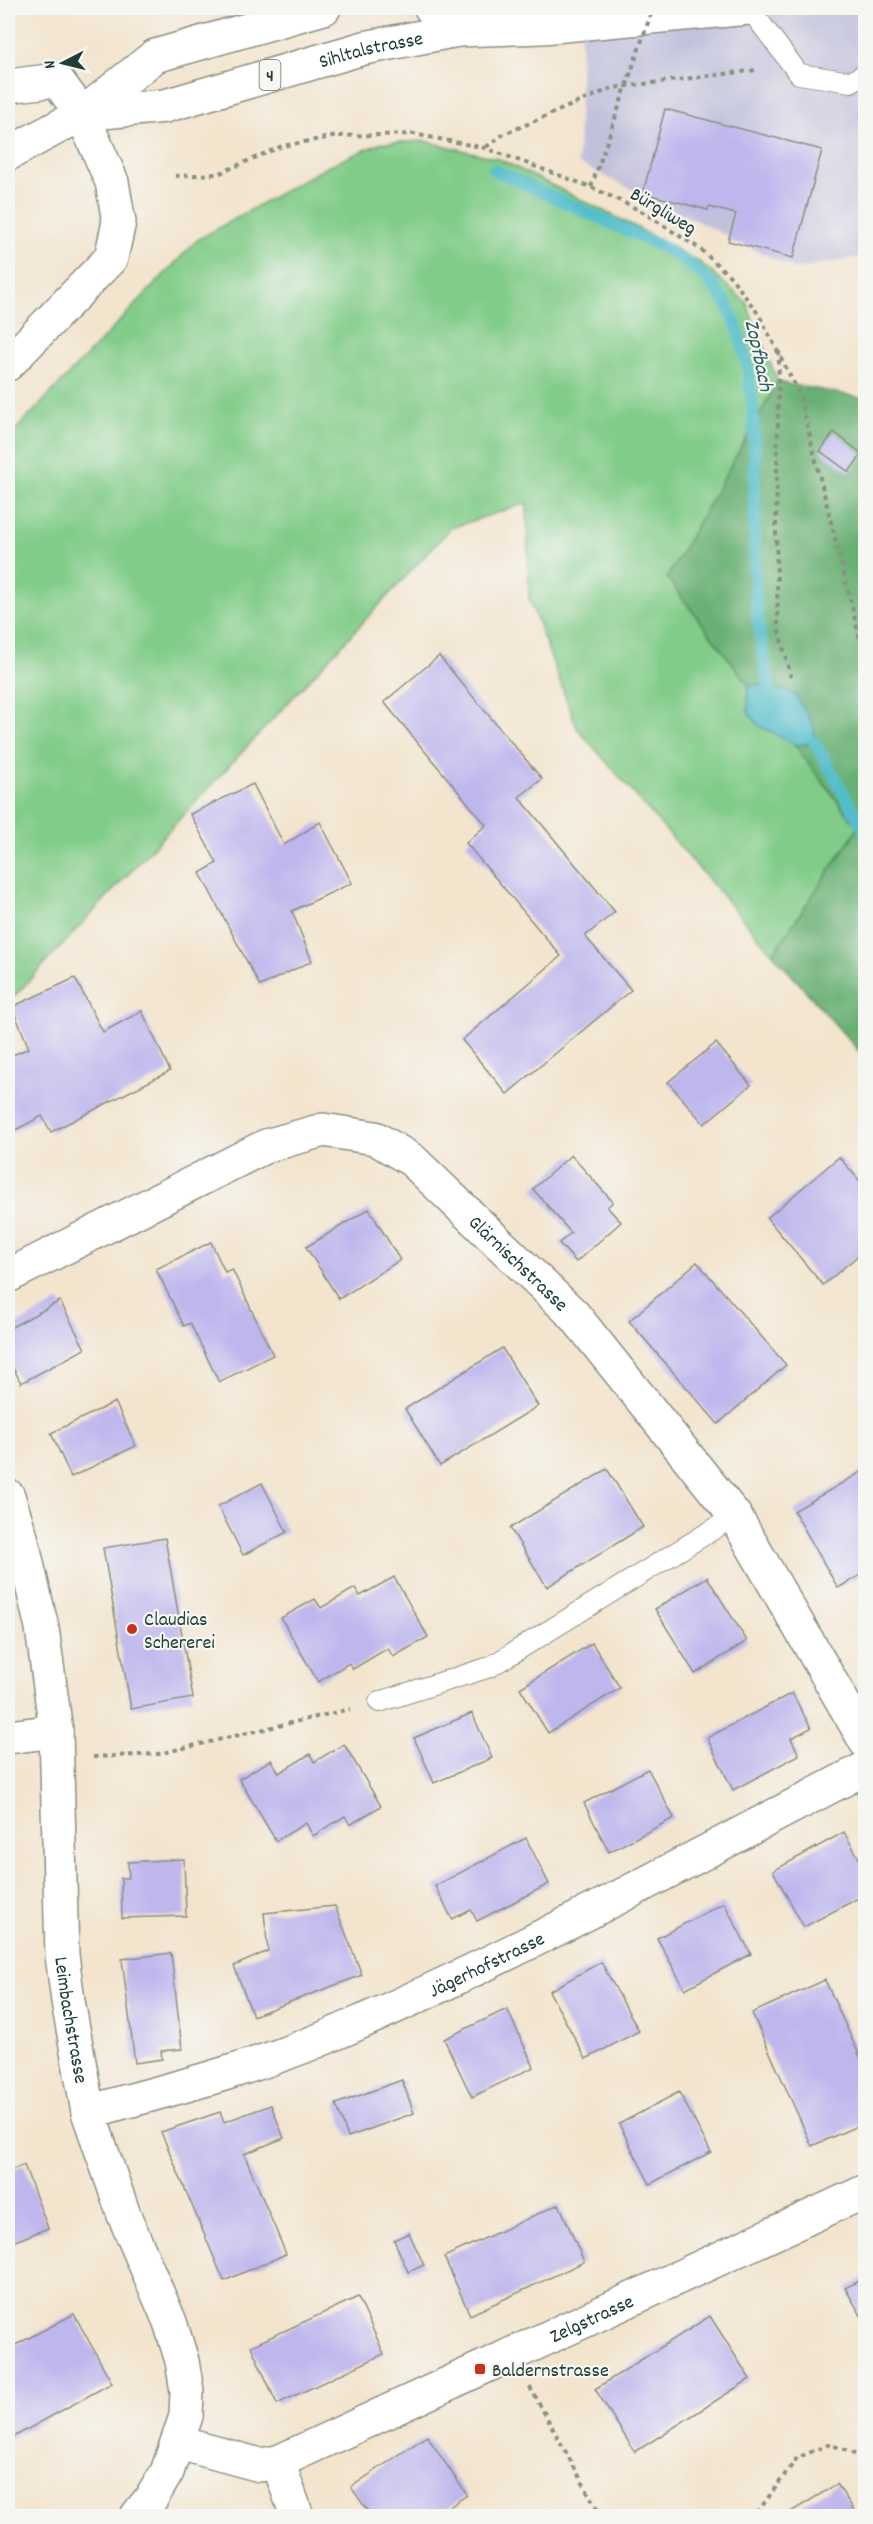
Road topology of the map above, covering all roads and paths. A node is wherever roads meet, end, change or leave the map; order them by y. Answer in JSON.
{"nodes":[{"id":1,"x":324,"y":8,"type":"edge"},
{"id":2,"x":431,"y":8,"type":"edge"},
{"id":3,"x":653,"y":8,"type":"edge"},
{"id":4,"x":749,"y":8,"type":"edge"},
{"id":5,"x":463,"y":19,"type":"edge"},
{"id":6,"x":866,"y":73,"type":"edge"},
{"id":7,"x":799,"y":74,"type":"junction"},
{"id":8,"x":8,"y":86,"type":"edge"},
{"id":9,"x":82,"y":114,"type":"junction"},
{"id":10,"x":485,"y":148,"type":"junction"},
{"id":11,"x":8,"y":154,"type":"edge"},
{"id":12,"x":175,"y":176,"type":"dead end"},
{"id":13,"x":591,"y":187,"type":"junction"},
{"id":14,"x":778,"y":350,"type":"junction"},
{"id":15,"x":8,"y":364,"type":"edge"},
{"id":16,"x":866,"y":663,"type":"edge"},
{"id":17,"x":791,"y":677,"type":"dead end"},
{"id":18,"x":8,"y":1276,"type":"edge"},
{"id":19,"x":8,"y":1496,"type":"edge"},
{"id":20,"x":735,"y":1516,"type":"junction"},
{"id":21,"x":379,"y":1702,"type":"joint"},
{"id":22,"x":56,"y":1731,"type":"junction"},
{"id":23,"x":8,"y":1737,"type":"edge"},
{"id":24,"x":866,"y":1742,"type":"edge"},
{"id":25,"x":83,"y":1757,"type":"dead end"},
{"id":26,"x":866,"y":1767,"type":"edge"},
{"id":27,"x":88,"y":2112,"type":"junction"},
{"id":28,"x":866,"y":2191,"type":"edge"},
{"id":29,"x":527,"y":2381,"type":"dead end"},
{"id":30,"x":178,"y":2443,"type":"junction"},
{"id":31,"x":866,"y":2459,"type":"edge"},
{"id":32,"x":278,"y":2462,"type":"junction"},
{"id":33,"x":137,"y":2517,"type":"edge"},
{"id":34,"x":297,"y":2517,"type":"edge"},
{"id":35,"x":608,"y":2517,"type":"edge"},
{"id":36,"x":749,"y":2517,"type":"edge"}],
"edges":[{"from":1,"to":9,"type":"street","number":"4"},
{"from":2,"to":5,"type":"street"},
{"from":3,"to":13,"type":"path","bridge":true},
{"from":4,"to":5,"type":"street","name":"Sihltalstrasse","number":"4"},
{"from":4,"to":7,"type":"lane"},
{"from":5,"to":9,"type":"street","name":"Sihltalstrasse","number":"4"},
{"from":6,"to":7,"type":"lane"},
{"from":7,"to":10,"type":"path"},
{"from":8,"to":9,"type":"street"},
{"from":9,"to":11,"type":"street","name":"Sihltalstrasse","number":"4"},
{"from":9,"to":15,"type":"street"},
{"from":10,"to":12,"type":"path","name":"Bürgliweg"},
{"from":10,"to":13,"type":"path","name":"Bürgliweg"},
{"from":13,"to":14,"type":"path","name":"Bürgliweg"},
{"from":14,"to":16,"type":"path","name":"Bürgliweg"},
{"from":14,"to":17,"type":"path"},
{"from":18,"to":20,"type":"street","name":"Glärnischstrasse"},
{"from":19,"to":22,"type":"street","name":"Leimbachstrasse"},
{"from":20,"to":21,"type":"lane"},
{"from":20,"to":24,"type":"street","name":"Glärnischstrasse"},
{"from":21,"to":25,"type":"path"},
{"from":22,"to":23,"type":"street"},
{"from":22,"to":27,"type":"street","name":"Leimbachstrasse"},
{"from":26,"to":27,"type":"street","name":"Jägerhofstrasse"},
{"from":27,"to":30,"type":"street","name":"Leimbachstrasse"},
{"from":28,"to":32,"type":"street","name":"Zelgstrasse"},
{"from":29,"to":35,"type":"path"},
{"from":30,"to":32,"type":"street","name":"Zelgstrasse"},
{"from":30,"to":33,"type":"street","name":"Leimbachstrasse"},
{"from":31,"to":36,"type":"path"},
{"from":32,"to":34,"type":"street"}]}
